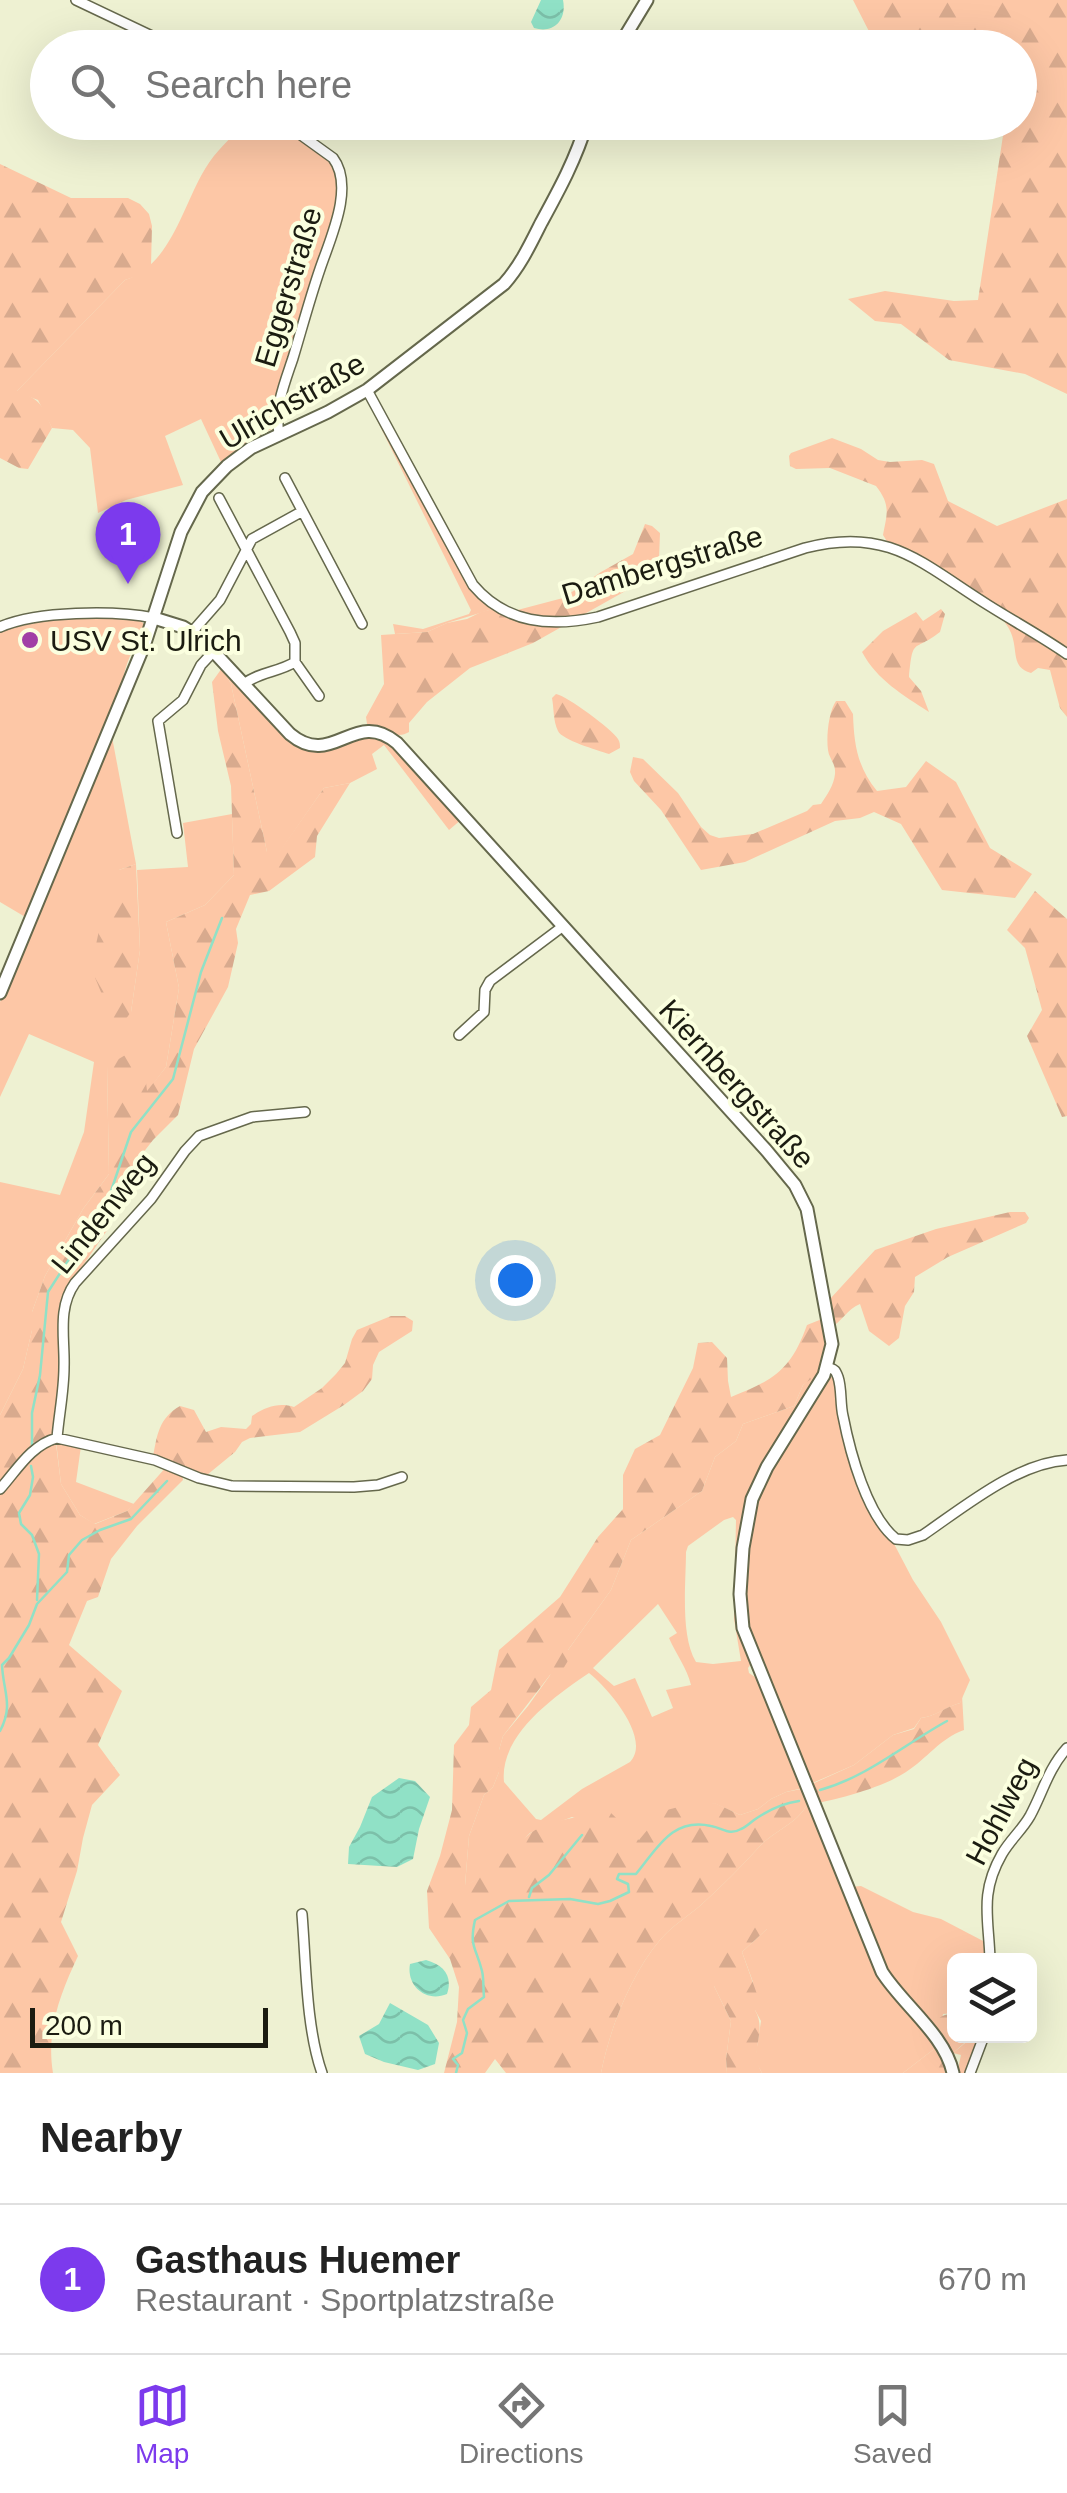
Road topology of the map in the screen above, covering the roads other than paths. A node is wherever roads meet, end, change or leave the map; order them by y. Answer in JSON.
{"nodes":[{"id":1,"x":76,"y":0,"type":"edge"},
{"id":2,"x":647,"y":0,"type":"edge"},
{"id":3,"x":138,"y":30,"type":"edge"},
{"id":4,"x":629,"y":30,"type":"edge"},
{"id":5,"x":308,"y":140,"type":"edge"},
{"id":6,"x":581,"y":140,"type":"edge"},
{"id":7,"x":366,"y":390,"type":"junction"},
{"id":8,"x":279,"y":433,"type":"junction"},
{"id":9,"x":285,"y":478,"type":"dead end"},
{"id":10,"x":219,"y":498,"type":"dead end"},
{"id":11,"x":301,"y":512,"type":"junction"},
{"id":12,"x":247,"y":548,"type":"junction"},
{"id":13,"x":154,"y":618,"type":"junction"},
{"id":14,"x":362,"y":624,"type":"dead end"},
{"id":15,"x":0,"y":627,"type":"edge"},
{"id":16,"x":192,"y":632,"type":"junction"},
{"id":17,"x":214,"y":652,"type":"junction"},
{"id":18,"x":1067,"y":654,"type":"edge"},
{"id":19,"x":295,"y":662,"type":"junction"},
{"id":20,"x":244,"y":684,"type":"junction"},
{"id":21,"x":318,"y":696,"type":"dead end"},
{"id":22,"x":178,"y":833,"type":"dead end"},
{"id":23,"x":562,"y":927,"type":"junction"},
{"id":24,"x":0,"y":993,"type":"edge"},
{"id":25,"x":458,"y":1036,"type":"dead end"},
{"id":26,"x":305,"y":1112,"type":"dead end"},
{"id":27,"x":827,"y":1366,"type":"junction"},
{"id":28,"x":58,"y":1438,"type":"junction"},
{"id":29,"x":1067,"y":1460,"type":"edge"},
{"id":30,"x":402,"y":1476,"type":"dead end"},
{"id":31,"x":0,"y":1489,"type":"edge"},
{"id":32,"x":1067,"y":1748,"type":"edge"},
{"id":33,"x":302,"y":1914,"type":"dead end"},
{"id":34,"x":989,"y":1953,"type":"edge"},
{"id":35,"x":981,"y":2043,"type":"edge"},
{"id":36,"x":322,"y":2073,"type":"edge"},
{"id":37,"x":954,"y":2073,"type":"edge"},
{"id":38,"x":970,"y":2073,"type":"edge"}],
"edges":[{"from":1,"to":3,"type":"street"},
{"from":2,"to":4,"type":"street"},
{"from":5,"to":8,"type":"street","name":"Eggerstraße"},
{"from":6,"to":7,"type":"street","name":"Ulrichstraße"},
{"from":7,"to":8,"type":"street","name":"Ulrichstraße"},
{"from":7,"to":18,"type":"street","name":"Dambergstraße"},
{"from":8,"to":13,"type":"street","name":"Ulrichstraße"},
{"from":9,"to":11,"type":"street"},
{"from":10,"to":12,"type":"street"},
{"from":11,"to":12,"type":"street"},
{"from":11,"to":14,"type":"street"},
{"from":12,"to":16,"type":"street"},
{"from":12,"to":19,"type":"street"},
{"from":13,"to":15,"type":"street"},
{"from":13,"to":16,"type":"street","name":"Kiernbergstraße"},
{"from":13,"to":24,"type":"street","name":"Ulrichstraße"},
{"from":16,"to":17,"type":"street","name":"Kiernbergstraße"},
{"from":17,"to":20,"type":"street","name":"Kiernbergstraße"},
{"from":17,"to":22,"type":"street"},
{"from":19,"to":20,"type":"street"},
{"from":19,"to":21,"type":"street"},
{"from":20,"to":23,"type":"street","name":"Kiernbergstraße"},
{"from":23,"to":25,"type":"street"},
{"from":23,"to":27,"type":"street","name":"Kiernbergstraße"},
{"from":26,"to":28,"type":"street","name":"Lindenweg"},
{"from":27,"to":29,"type":"street"},
{"from":27,"to":37,"type":"street","name":"Kiernbergstraße"},
{"from":28,"to":30,"type":"street"},
{"from":28,"to":31,"type":"street"},
{"from":32,"to":34,"type":"street","name":"Hohlweg"},
{"from":33,"to":36,"type":"street"},
{"from":35,"to":38,"type":"street"}]}
